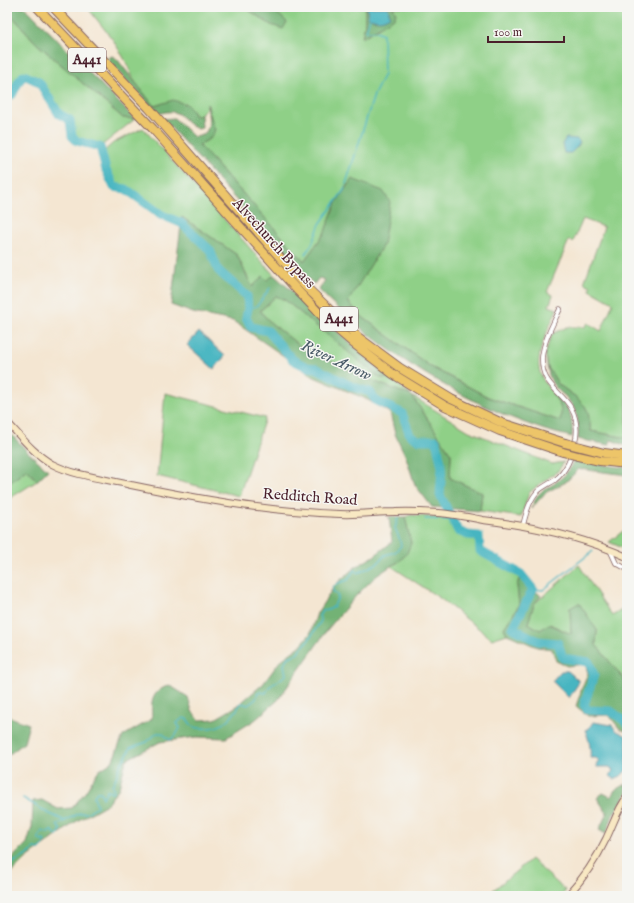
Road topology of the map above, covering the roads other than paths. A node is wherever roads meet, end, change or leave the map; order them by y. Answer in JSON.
{"nodes":[{"id":1,"x":37,"y":7,"type":"edge"},
{"id":2,"x":53,"y":7,"type":"edge"},
{"id":3,"x":560,"y":309,"type":"dead end"},
{"id":4,"x":7,"y":422,"type":"edge"},
{"id":5,"x":627,"y":456,"type":"edge"},
{"id":6,"x":627,"y":464,"type":"edge"},
{"id":7,"x":523,"y":526,"type":"junction"},
{"id":8,"x":610,"y":550,"type":"junction"},
{"id":9,"x":627,"y":557,"type":"edge"},
{"id":10,"x":627,"y":569,"type":"edge"},
{"id":11,"x":627,"y":797,"type":"edge"},
{"id":12,"x":568,"y":896,"type":"edge"}],
"edges":[{"from":1,"to":6,"type":"highway","name":"Alvechurch Bypass","number":"A441","bridge":true},
{"from":2,"to":5,"type":"highway","name":"Alvechurch Bypass","number":"A441","bridge":true},
{"from":3,"to":7,"type":"street"},
{"from":4,"to":7,"type":"main road","name":"Redditch Road"},
{"from":7,"to":8,"type":"main road","name":"Redditch Road"},
{"from":8,"to":9,"type":"main road","name":"Redditch Road"},
{"from":8,"to":10,"type":"street"},
{"from":11,"to":12,"type":"main road"}]}
